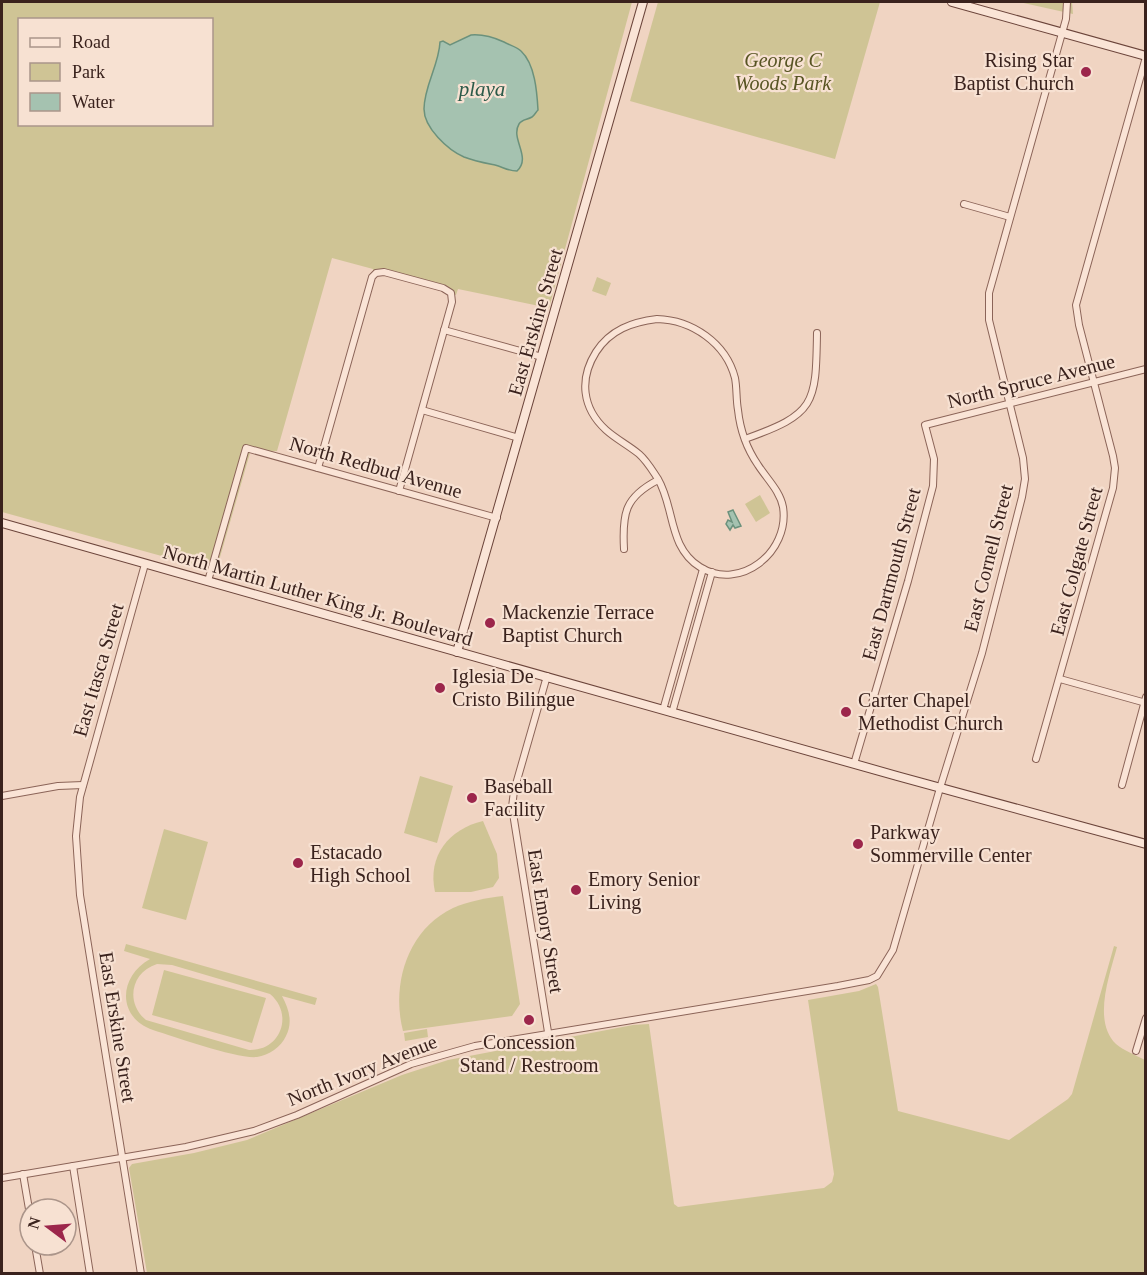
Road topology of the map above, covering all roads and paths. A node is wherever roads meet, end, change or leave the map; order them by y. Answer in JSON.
{"nodes":[{"id":1,"x":643,"y":2,"type":"edge"},
{"id":2,"x":952,"y":2,"type":"edge"},
{"id":3,"x":1067,"y":2,"type":"edge"},
{"id":4,"x":1062,"y":32,"type":"junction"},
{"id":5,"x":1146,"y":56,"type":"edge"},
{"id":6,"x":964,"y":204,"type":"dead end"},
{"id":7,"x":1010,"y":217,"type":"junction"},
{"id":8,"x":444,"y":330,"type":"junction"},
{"id":9,"x":817,"y":333,"type":"dead end"},
{"id":10,"x":542,"y":357,"type":"junction"},
{"id":11,"x":1146,"y":369,"type":"edge"},
{"id":12,"x":1094,"y":382,"type":"junction"},
{"id":13,"x":1010,"y":404,"type":"junction"},
{"id":14,"x":422,"y":410,"type":"junction"},
{"id":15,"x":926,"y":425,"type":"joint"},
{"id":16,"x":519,"y":438,"type":"junction"},
{"id":17,"x":745,"y":439,"type":"junction"},
{"id":18,"x":318,"y":468,"type":"junction"},
{"id":19,"x":658,"y":480,"type":"junction"},
{"id":20,"x":399,"y":491,"type":"junction"},
{"id":21,"x":497,"y":518,"type":"junction"},
{"id":22,"x":2,"y":523,"type":"edge"},
{"id":23,"x":624,"y":549,"type":"dead end"},
{"id":24,"x":145,"y":564,"type":"junction"},
{"id":25,"x":703,"y":569,"type":"junction"},
{"id":26,"x":712,"y":572,"type":"junction"},
{"id":27,"x":208,"y":581,"type":"junction"},
{"id":28,"x":457,"y":652,"type":"junction"},
{"id":29,"x":547,"y":676,"type":"junction"},
{"id":30,"x":1060,"y":679,"type":"junction"},
{"id":31,"x":1145,"y":701,"type":"edge"},
{"id":32,"x":663,"y":710,"type":"junction"},
{"id":33,"x":672,"y":713,"type":"junction"},
{"id":34,"x":1036,"y":759,"type":"dead end"},
{"id":35,"x":855,"y":764,"type":"junction"},
{"id":36,"x":1122,"y":784,"type":"dead end"},
{"id":37,"x":83,"y":785,"type":"junction"},
{"id":38,"x":940,"y":788,"type":"junction"},
{"id":39,"x":2,"y":796,"type":"edge"},
{"id":40,"x":1146,"y":844,"type":"edge"},
{"id":41,"x":808,"y":991,"type":"joint"},
{"id":42,"x":1146,"y":1018,"type":"edge"},
{"id":43,"x":548,"y":1032,"type":"junction"},
{"id":44,"x":1136,"y":1051,"type":"dead end"},
{"id":45,"x":122,"y":1157,"type":"junction"},
{"id":46,"x":72,"y":1166,"type":"junction"},
{"id":47,"x":23,"y":1174,"type":"junction"},
{"id":48,"x":2,"y":1178,"type":"edge"},
{"id":49,"x":27,"y":1197,"type":"edge"},
{"id":50,"x":37,"y":1257,"type":"edge"},
{"id":51,"x":40,"y":1274,"type":"edge"},
{"id":52,"x":90,"y":1274,"type":"edge"},
{"id":53,"x":141,"y":1274,"type":"edge"}],
"edges":[{"from":1,"to":10,"type":"main road","name":"East Erskine Street"},
{"from":2,"to":4,"type":"main road"},
{"from":3,"to":4,"type":"street","name":"East Cornell Street"},
{"from":4,"to":5,"type":"main road"},
{"from":4,"to":7,"type":"street","name":"East Cornell Street"},
{"from":5,"to":12,"type":"street","name":"East Colgate Street"},
{"from":6,"to":7,"type":"street"},
{"from":7,"to":13,"type":"street","name":"East Cornell Street"},
{"from":8,"to":10,"type":"street"},
{"from":8,"to":14,"type":"street"},
{"from":8,"to":18,"type":"street"},
{"from":9,"to":17,"type":"street"},
{"from":10,"to":16,"type":"main road","name":"East Erskine Street"},
{"from":11,"to":12,"type":"street","name":"North Spruce Avenue"},
{"from":12,"to":13,"type":"street","name":"North Spruce Avenue"},
{"from":12,"to":30,"type":"street","name":"East Colgate Street"},
{"from":13,"to":15,"type":"street","name":"North Spruce Avenue"},
{"from":13,"to":38,"type":"street","name":"East Cornell Street"},
{"from":14,"to":16,"type":"street"},
{"from":14,"to":20,"type":"street"},
{"from":15,"to":35,"type":"street","name":"East Dartmouth Street"},
{"from":16,"to":21,"type":"main road","name":"East Erskine Street"},
{"from":17,"to":19,"type":"street"},
{"from":17,"to":26,"type":"street"},
{"from":18,"to":20,"type":"street","name":"North Redbud Avenue"},
{"from":18,"to":27,"type":"street","name":"North Redbud Avenue"},
{"from":19,"to":23,"type":"street"},
{"from":19,"to":25,"type":"street"},
{"from":20,"to":21,"type":"street","name":"North Redbud Avenue"},
{"from":21,"to":28,"type":"main road","name":"East Erskine Street"},
{"from":22,"to":24,"type":"main road","name":"North Martin Luther King Jr. Boulevard"},
{"from":24,"to":27,"type":"main road","name":"North Martin Luther King Jr. Boulevard"},
{"from":24,"to":37,"type":"street","name":"East Itasca Street"},
{"from":25,"to":26,"type":"street"},
{"from":25,"to":32,"type":"street"},
{"from":26,"to":33,"type":"street"},
{"from":27,"to":28,"type":"main road","name":"North Martin Luther King Jr. Boulevard"},
{"from":28,"to":29,"type":"main road","name":"North Martin Luther King Jr. Boulevard"},
{"from":29,"to":32,"type":"main road","name":"North Martin Luther King Jr. Boulevard"},
{"from":29,"to":43,"type":"street","name":"East Emory Street"},
{"from":30,"to":31,"type":"street"},
{"from":30,"to":34,"type":"street","name":"East Colgate Street"},
{"from":31,"to":36,"type":"street"},
{"from":32,"to":33,"type":"main road","name":"North Martin Luther King Jr. Boulevard"},
{"from":33,"to":35,"type":"main road","name":"North Martin Luther King Jr. Boulevard"},
{"from":35,"to":38,"type":"main road","name":"North Martin Luther King Jr. Boulevard"},
{"from":37,"to":39,"type":"street"},
{"from":37,"to":45,"type":"street","name":"East Erskine Street"},
{"from":38,"to":40,"type":"main road","name":"North Martin Luther King Jr. Boulevard"},
{"from":38,"to":41,"type":"street","name":"East Cornell Street"},
{"from":41,"to":43,"type":"street","name":"North Ivory Avenue"},
{"from":42,"to":44,"type":"street"},
{"from":43,"to":45,"type":"street","name":"North Ivory Avenue"},
{"from":45,"to":46,"type":"street","name":"North Ivory Avenue"},
{"from":45,"to":53,"type":"street","name":"East Erskine Street"},
{"from":46,"to":47,"type":"street","name":"North Ivory Avenue"},
{"from":46,"to":52,"type":"street"},
{"from":47,"to":48,"type":"street","name":"North Ivory Avenue"},
{"from":47,"to":49,"type":"street"},
{"from":50,"to":51,"type":"street"}]}
